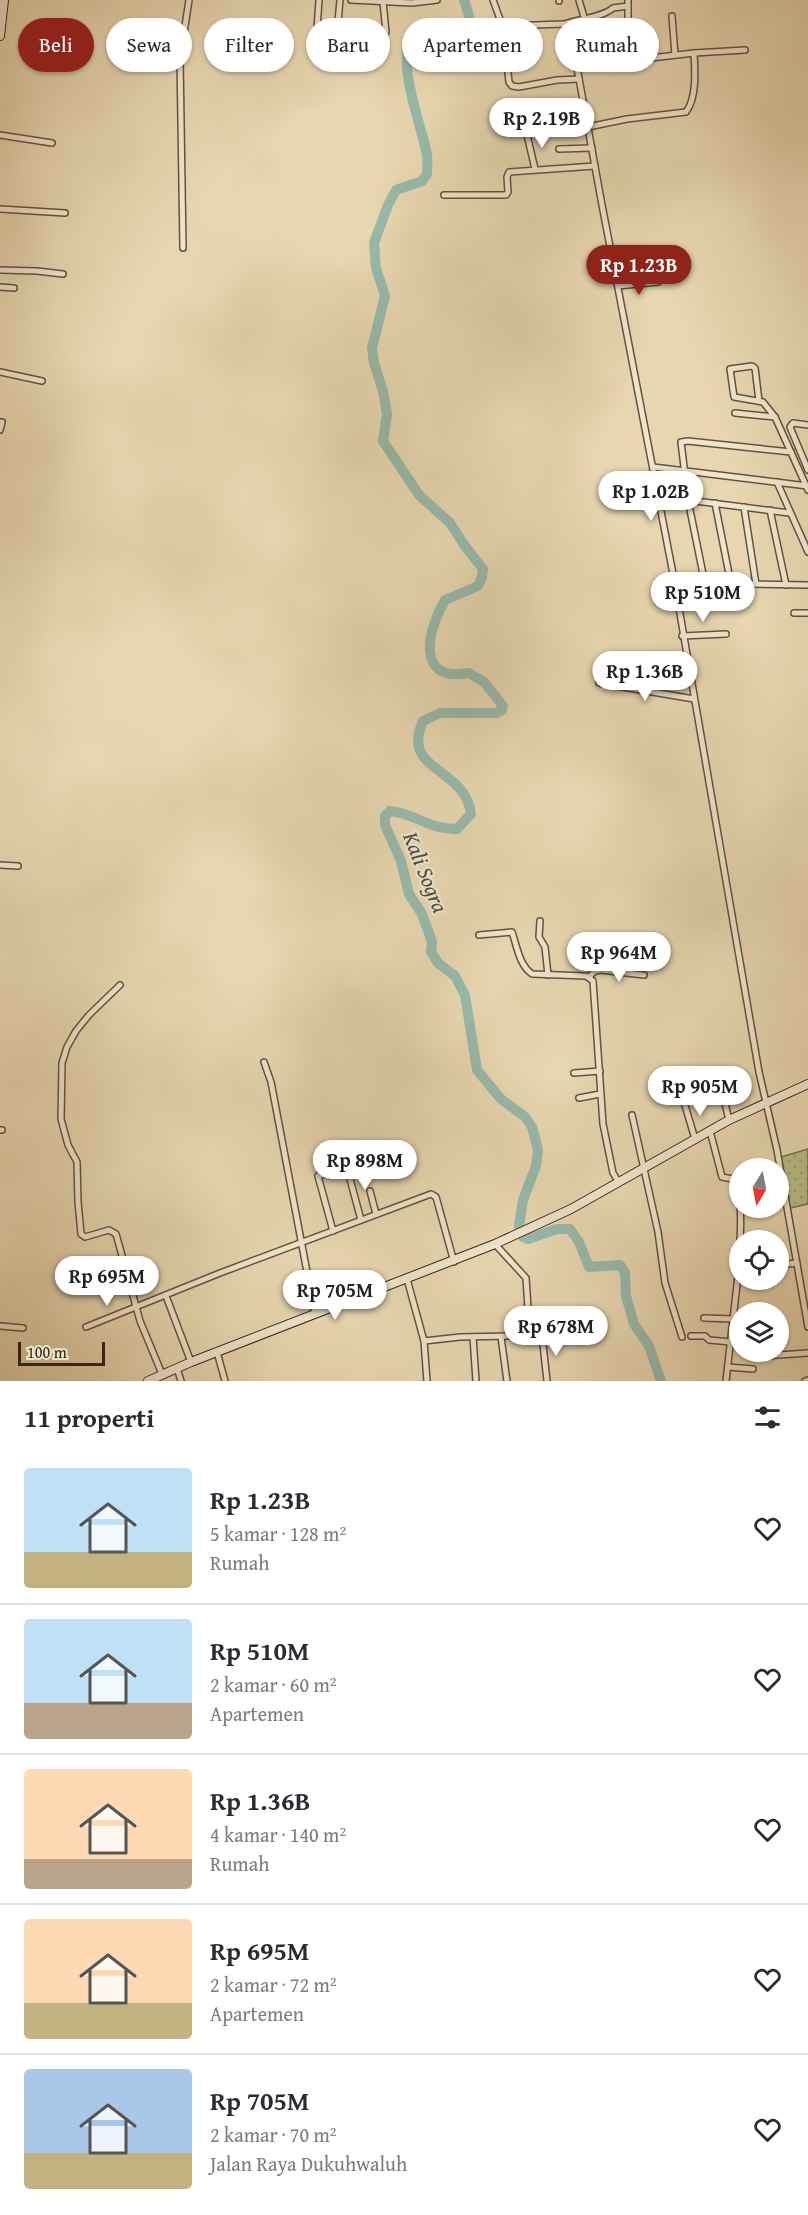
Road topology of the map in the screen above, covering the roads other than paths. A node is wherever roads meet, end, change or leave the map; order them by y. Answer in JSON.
{"nodes":[{"id":1,"x":4,"y":0,"type":"edge"},
{"id":2,"x":189,"y":0,"type":"edge"},
{"id":3,"x":320,"y":0,"type":"edge"},
{"id":4,"x":340,"y":0,"type":"edge"},
{"id":5,"x":351,"y":0,"type":"edge"},
{"id":6,"x":437,"y":0,"type":"edge"},
{"id":7,"x":493,"y":0,"type":"edge"},
{"id":8,"x":579,"y":0,"type":"edge"},
{"id":9,"x":383,"y":2,"type":"junction"},
{"id":10,"x":628,"y":3,"type":"edge"},
{"id":11,"x":672,"y":16,"type":"dead end"},
{"id":12,"x":584,"y":17,"type":"junction"},
{"id":13,"x":318,"y":18,"type":"edge"},
{"id":14,"x":500,"y":18,"type":"edge"},
{"id":15,"x":581,"y":18,"type":"edge"},
{"id":16,"x":0,"y":36,"type":"edge"},
{"id":17,"x":745,"y":50,"type":"dead end"},
{"id":18,"x":694,"y":53,"type":"junction"},
{"id":19,"x":675,"y":55,"type":"junction"},
{"id":20,"x":659,"y":57,"type":"edge"},
{"id":21,"x":508,"y":72,"type":"edge"},
{"id":22,"x":578,"y":72,"type":"edge"},
{"id":23,"x":579,"y":79,"type":"junction"},
{"id":24,"x":588,"y":126,"type":"junction"},
{"id":25,"x":0,"y":135,"type":"edge"},
{"id":26,"x":527,"y":135,"type":"dead end"},
{"id":27,"x":52,"y":143,"type":"dead end"},
{"id":28,"x":592,"y":148,"type":"junction"},
{"id":29,"x":558,"y":149,"type":"dead end"},
{"id":30,"x":595,"y":166,"type":"junction"},
{"id":31,"x":535,"y":170,"type":"junction"},
{"id":32,"x":444,"y":195,"type":"dead end"},
{"id":33,"x":0,"y":209,"type":"edge"},
{"id":34,"x":65,"y":213,"type":"dead end"},
{"id":35,"x":183,"y":248,"type":"dead end"},
{"id":36,"x":0,"y":270,"type":"edge"},
{"id":37,"x":63,"y":274,"type":"dead end"},
{"id":38,"x":658,"y":282,"type":"dead end"},
{"id":39,"x":618,"y":286,"type":"junction"},
{"id":40,"x":0,"y":287,"type":"edge"},
{"id":41,"x":14,"y":288,"type":"dead end"},
{"id":42,"x":0,"y":372,"type":"edge"},
{"id":43,"x":42,"y":381,"type":"dead end"},
{"id":44,"x":759,"y":401,"type":"junction"},
{"id":45,"x":735,"y":412,"type":"dead end"},
{"id":46,"x":775,"y":417,"type":"junction"},
{"id":47,"x":3,"y":422,"type":"edge"},
{"id":48,"x":808,"y":425,"type":"edge"},
{"id":49,"x":0,"y":430,"type":"edge"},
{"id":50,"x":791,"y":452,"type":"junction"},
{"id":51,"x":800,"y":454,"type":"junction"},
{"id":52,"x":808,"y":455,"type":"edge"},
{"id":53,"x":653,"y":467,"type":"junction"},
{"id":54,"x":683,"y":470,"type":"junction"},
{"id":55,"x":808,"y":470,"type":"edge"},
{"id":56,"x":777,"y":482,"type":"junction"},
{"id":57,"x":808,"y":487,"type":"edge"},
{"id":58,"x":688,"y":500,"type":"junction"},
{"id":59,"x":715,"y":504,"type":"junction"},
{"id":60,"x":744,"y":507,"type":"junction"},
{"id":61,"x":770,"y":510,"type":"junction"},
{"id":62,"x":789,"y":513,"type":"junction"},
{"id":63,"x":808,"y":552,"type":"edge"},
{"id":64,"x":705,"y":584,"type":"junction"},
{"id":65,"x":731,"y":584,"type":"junction"},
{"id":66,"x":756,"y":584,"type":"junction"},
{"id":67,"x":674,"y":585,"type":"junction"},
{"id":68,"x":786,"y":585,"type":"junction"},
{"id":69,"x":808,"y":585,"type":"edge"},
{"id":70,"x":794,"y":613,"type":"dead end"},
{"id":71,"x":808,"y":613,"type":"edge"},
{"id":72,"x":726,"y":634,"type":"dead end"},
{"id":73,"x":682,"y":636,"type":"junction"},
{"id":74,"x":599,"y":683,"type":"dead end"},
{"id":75,"x":694,"y":699,"type":"junction"},
{"id":76,"x":0,"y":865,"type":"edge"},
{"id":77,"x":18,"y":866,"type":"dead end"},
{"id":78,"x":540,"y":921,"type":"dead end"},
{"id":79,"x":479,"y":935,"type":"dead end"},
{"id":80,"x":548,"y":975,"type":"junction"},
{"id":81,"x":644,"y":975,"type":"dead end"},
{"id":82,"x":589,"y":977,"type":"junction"},
{"id":83,"x":120,"y":985,"type":"dead end"},
{"id":84,"x":264,"y":1062,"type":"dead end"},
{"id":85,"x":600,"y":1071,"type":"junction"},
{"id":86,"x":574,"y":1073,"type":"dead end"},
{"id":87,"x":808,"y":1084,"type":"edge"},
{"id":88,"x":721,"y":1087,"type":"dead end"},
{"id":89,"x":600,"y":1094,"type":"junction"},
{"id":90,"x":579,"y":1098,"type":"dead end"},
{"id":91,"x":684,"y":1102,"type":"dead end"},
{"id":92,"x":765,"y":1104,"type":"junction"},
{"id":93,"x":632,"y":1115,"type":"dead end"},
{"id":94,"x":729,"y":1120,"type":"junction"},
{"id":95,"x":710,"y":1131,"type":"junction"},
{"id":96,"x":695,"y":1139,"type":"junction"},
{"id":97,"x":643,"y":1168,"type":"junction"},
{"id":98,"x":618,"y":1181,"type":"junction"},
{"id":99,"x":370,"y":1191,"type":"dead end"},
{"id":100,"x":376,"y":1214,"type":"junction"},
{"id":101,"x":361,"y":1220,"type":"junction"},
{"id":102,"x":740,"y":1230,"type":"edge"},
{"id":103,"x":333,"y":1231,"type":"junction"},
{"id":104,"x":301,"y":1243,"type":"junction"},
{"id":105,"x":495,"y":1244,"type":"junction"},
{"id":106,"x":454,"y":1262,"type":"junction"},
{"id":107,"x":797,"y":1263,"type":"junction"},
{"id":108,"x":789,"y":1264,"type":"edge"},
{"id":109,"x":407,"y":1279,"type":"junction"},
{"id":110,"x":166,"y":1296,"type":"junction"},
{"id":111,"x":136,"y":1308,"type":"junction"},
{"id":112,"x":315,"y":1314,"type":"junction"},
{"id":113,"x":729,"y":1316,"type":"edge"},
{"id":114,"x":704,"y":1318,"type":"dead end"},
{"id":115,"x":0,"y":1326,"type":"edge"},
{"id":116,"x":86,"y":1327,"type":"dead end"},
{"id":117,"x":808,"y":1327,"type":"edge"},
{"id":118,"x":23,"y":1328,"type":"dead end"},
{"id":119,"x":540,"y":1335,"type":"junction"},
{"id":120,"x":549,"y":1335,"type":"dead end"},
{"id":121,"x":691,"y":1336,"type":"dead end"},
{"id":122,"x":473,"y":1337,"type":"junction"},
{"id":123,"x":501,"y":1337,"type":"junction"},
{"id":124,"x":681,"y":1337,"type":"dead end"},
{"id":125,"x":424,"y":1341,"type":"junction"},
{"id":126,"x":729,"y":1342,"type":"edge"},
{"id":127,"x":217,"y":1352,"type":"junction"},
{"id":128,"x":808,"y":1353,"type":"edge"},
{"id":129,"x":789,"y":1354,"type":"edge"},
{"id":130,"x":729,"y":1358,"type":"edge"},
{"id":131,"x":191,"y":1362,"type":"junction"},
{"id":132,"x":728,"y":1366,"type":"junction"},
{"id":133,"x":177,"y":1368,"type":"junction"},
{"id":134,"x":753,"y":1369,"type":"dead end"},
{"id":135,"x":162,"y":1374,"type":"junction"},
{"id":136,"x":148,"y":1381,"type":"edge"},
{"id":137,"x":182,"y":1381,"type":"edge"},
{"id":138,"x":225,"y":1381,"type":"edge"},
{"id":139,"x":427,"y":1381,"type":"edge"},
{"id":140,"x":476,"y":1381,"type":"edge"},
{"id":141,"x":507,"y":1381,"type":"edge"},
{"id":142,"x":547,"y":1381,"type":"edge"},
{"id":143,"x":726,"y":1381,"type":"edge"}],
"edges":[{"from":1,"to":16,"type":"main road"},
{"from":2,"to":35,"type":"street"},
{"from":3,"to":13,"type":"street"},
{"from":4,"to":9,"type":"street"},
{"from":5,"to":9,"type":"street"},
{"from":6,"to":9,"type":"street"},
{"from":7,"to":14,"type":"street"},
{"from":8,"to":12,"type":"street"},
{"from":10,"to":12,"type":"street"},
{"from":11,"to":19,"type":"street"},
{"from":12,"to":15,"type":"street"},
{"from":17,"to":18,"type":"street"},
{"from":18,"to":19,"type":"street"},
{"from":18,"to":24,"type":"street"},
{"from":19,"to":20,"type":"street"},
{"from":21,"to":23,"type":"street"},
{"from":22,"to":23,"type":"street"},
{"from":23,"to":24,"type":"street"},
{"from":24,"to":28,"type":"street"},
{"from":25,"to":27,"type":"street"},
{"from":26,"to":31,"type":"street"},
{"from":28,"to":29,"type":"street"},
{"from":28,"to":30,"type":"street"},
{"from":30,"to":31,"type":"street"},
{"from":30,"to":39,"type":"street"},
{"from":31,"to":32,"type":"street"},
{"from":33,"to":34,"type":"street"},
{"from":36,"to":37,"type":"street"},
{"from":38,"to":39,"type":"street"},
{"from":39,"to":53,"type":"street"},
{"from":40,"to":41,"type":"street"},
{"from":42,"to":43,"type":"street"},
{"from":44,"to":44,"type":"street"},
{"from":44,"to":46,"type":"street"},
{"from":45,"to":46,"type":"street"},
{"from":46,"to":50,"type":"street"},
{"from":47,"to":49,"type":"street"},
{"from":48,"to":51,"type":"street"},
{"from":50,"to":54,"type":"street"},
{"from":50,"to":57,"type":"street"},
{"from":51,"to":52,"type":"street"},
{"from":51,"to":55,"type":"street"},
{"from":53,"to":54,"type":"street"},
{"from":53,"to":67,"type":"street"},
{"from":54,"to":56,"type":"street"},
{"from":54,"to":58,"type":"street"},
{"from":56,"to":57,"type":"street"},
{"from":56,"to":62,"type":"street"},
{"from":58,"to":59,"type":"street"},
{"from":58,"to":64,"type":"street"},
{"from":59,"to":60,"type":"street"},
{"from":59,"to":65,"type":"street"},
{"from":60,"to":61,"type":"street"},
{"from":60,"to":66,"type":"street"},
{"from":61,"to":62,"type":"street"},
{"from":61,"to":68,"type":"street"},
{"from":62,"to":63,"type":"street"},
{"from":64,"to":65,"type":"street"},
{"from":64,"to":67,"type":"street"},
{"from":65,"to":66,"type":"street"},
{"from":66,"to":68,"type":"street"},
{"from":67,"to":73,"type":"street"},
{"from":68,"to":69,"type":"street"},
{"from":70,"to":71,"type":"street"},
{"from":72,"to":73,"type":"street"},
{"from":73,"to":75,"type":"street"},
{"from":74,"to":75,"type":"street"},
{"from":75,"to":92,"type":"street"},
{"from":76,"to":77,"type":"street"},
{"from":78,"to":80,"type":"street"},
{"from":79,"to":80,"type":"street"},
{"from":80,"to":82,"type":"street"},
{"from":81,"to":82,"type":"street"},
{"from":82,"to":85,"type":"street"},
{"from":83,"to":111,"type":"street"},
{"from":84,"to":104,"type":"street"},
{"from":85,"to":86,"type":"street"},
{"from":85,"to":89,"type":"street"},
{"from":87,"to":92,"type":"main road"},
{"from":88,"to":94,"type":"street"},
{"from":89,"to":90,"type":"street"},
{"from":89,"to":98,"type":"street"},
{"from":91,"to":96,"type":"street"},
{"from":92,"to":94,"type":"main road"},
{"from":92,"to":107,"type":"street"},
{"from":93,"to":97,"type":"street"},
{"from":94,"to":95,"type":"main road"},
{"from":95,"to":96,"type":"main road"},
{"from":95,"to":102,"type":"street"},
{"from":96,"to":97,"type":"main road"},
{"from":97,"to":98,"type":"main road"},
{"from":97,"to":124,"type":"street"},
{"from":98,"to":105,"type":"main road"},
{"from":99,"to":100,"type":"street"},
{"from":100,"to":101,"type":"street"},
{"from":100,"to":106,"type":"street"},
{"from":101,"to":103,"type":"street"},
{"from":101,"to":103,"type":"street"},
{"from":103,"to":104,"type":"street"},
{"from":104,"to":110,"type":"street"},
{"from":104,"to":112,"type":"street"},
{"from":105,"to":106,"type":"main road"},
{"from":105,"to":119,"type":"street"},
{"from":106,"to":109,"type":"main road"},
{"from":107,"to":108,"type":"street"},
{"from":107,"to":117,"type":"street"},
{"from":109,"to":112,"type":"main road"},
{"from":109,"to":125,"type":"street"},
{"from":110,"to":111,"type":"street"},
{"from":110,"to":131,"type":"street"},
{"from":111,"to":116,"type":"street"},
{"from":111,"to":135,"type":"street"},
{"from":112,"to":127,"type":"main road"},
{"from":113,"to":114,"type":"street"},
{"from":115,"to":118,"type":"street"},
{"from":119,"to":120,"type":"street"},
{"from":119,"to":123,"type":"street"},
{"from":119,"to":142,"type":"street"},
{"from":121,"to":126,"type":"street"},
{"from":122,"to":123,"type":"street"},
{"from":122,"to":125,"type":"street"},
{"from":122,"to":140,"type":"street"},
{"from":123,"to":141,"type":"street"},
{"from":125,"to":139,"type":"street"},
{"from":127,"to":131,"type":"main road"},
{"from":127,"to":138,"type":"street"},
{"from":128,"to":129,"type":"street"},
{"from":130,"to":132,"type":"street"},
{"from":131,"to":133,"type":"main road"},
{"from":132,"to":134,"type":"street"},
{"from":132,"to":143,"type":"street"},
{"from":133,"to":135,"type":"main road"},
{"from":133,"to":137,"type":"street"},
{"from":135,"to":136,"type":"main road"}]}
